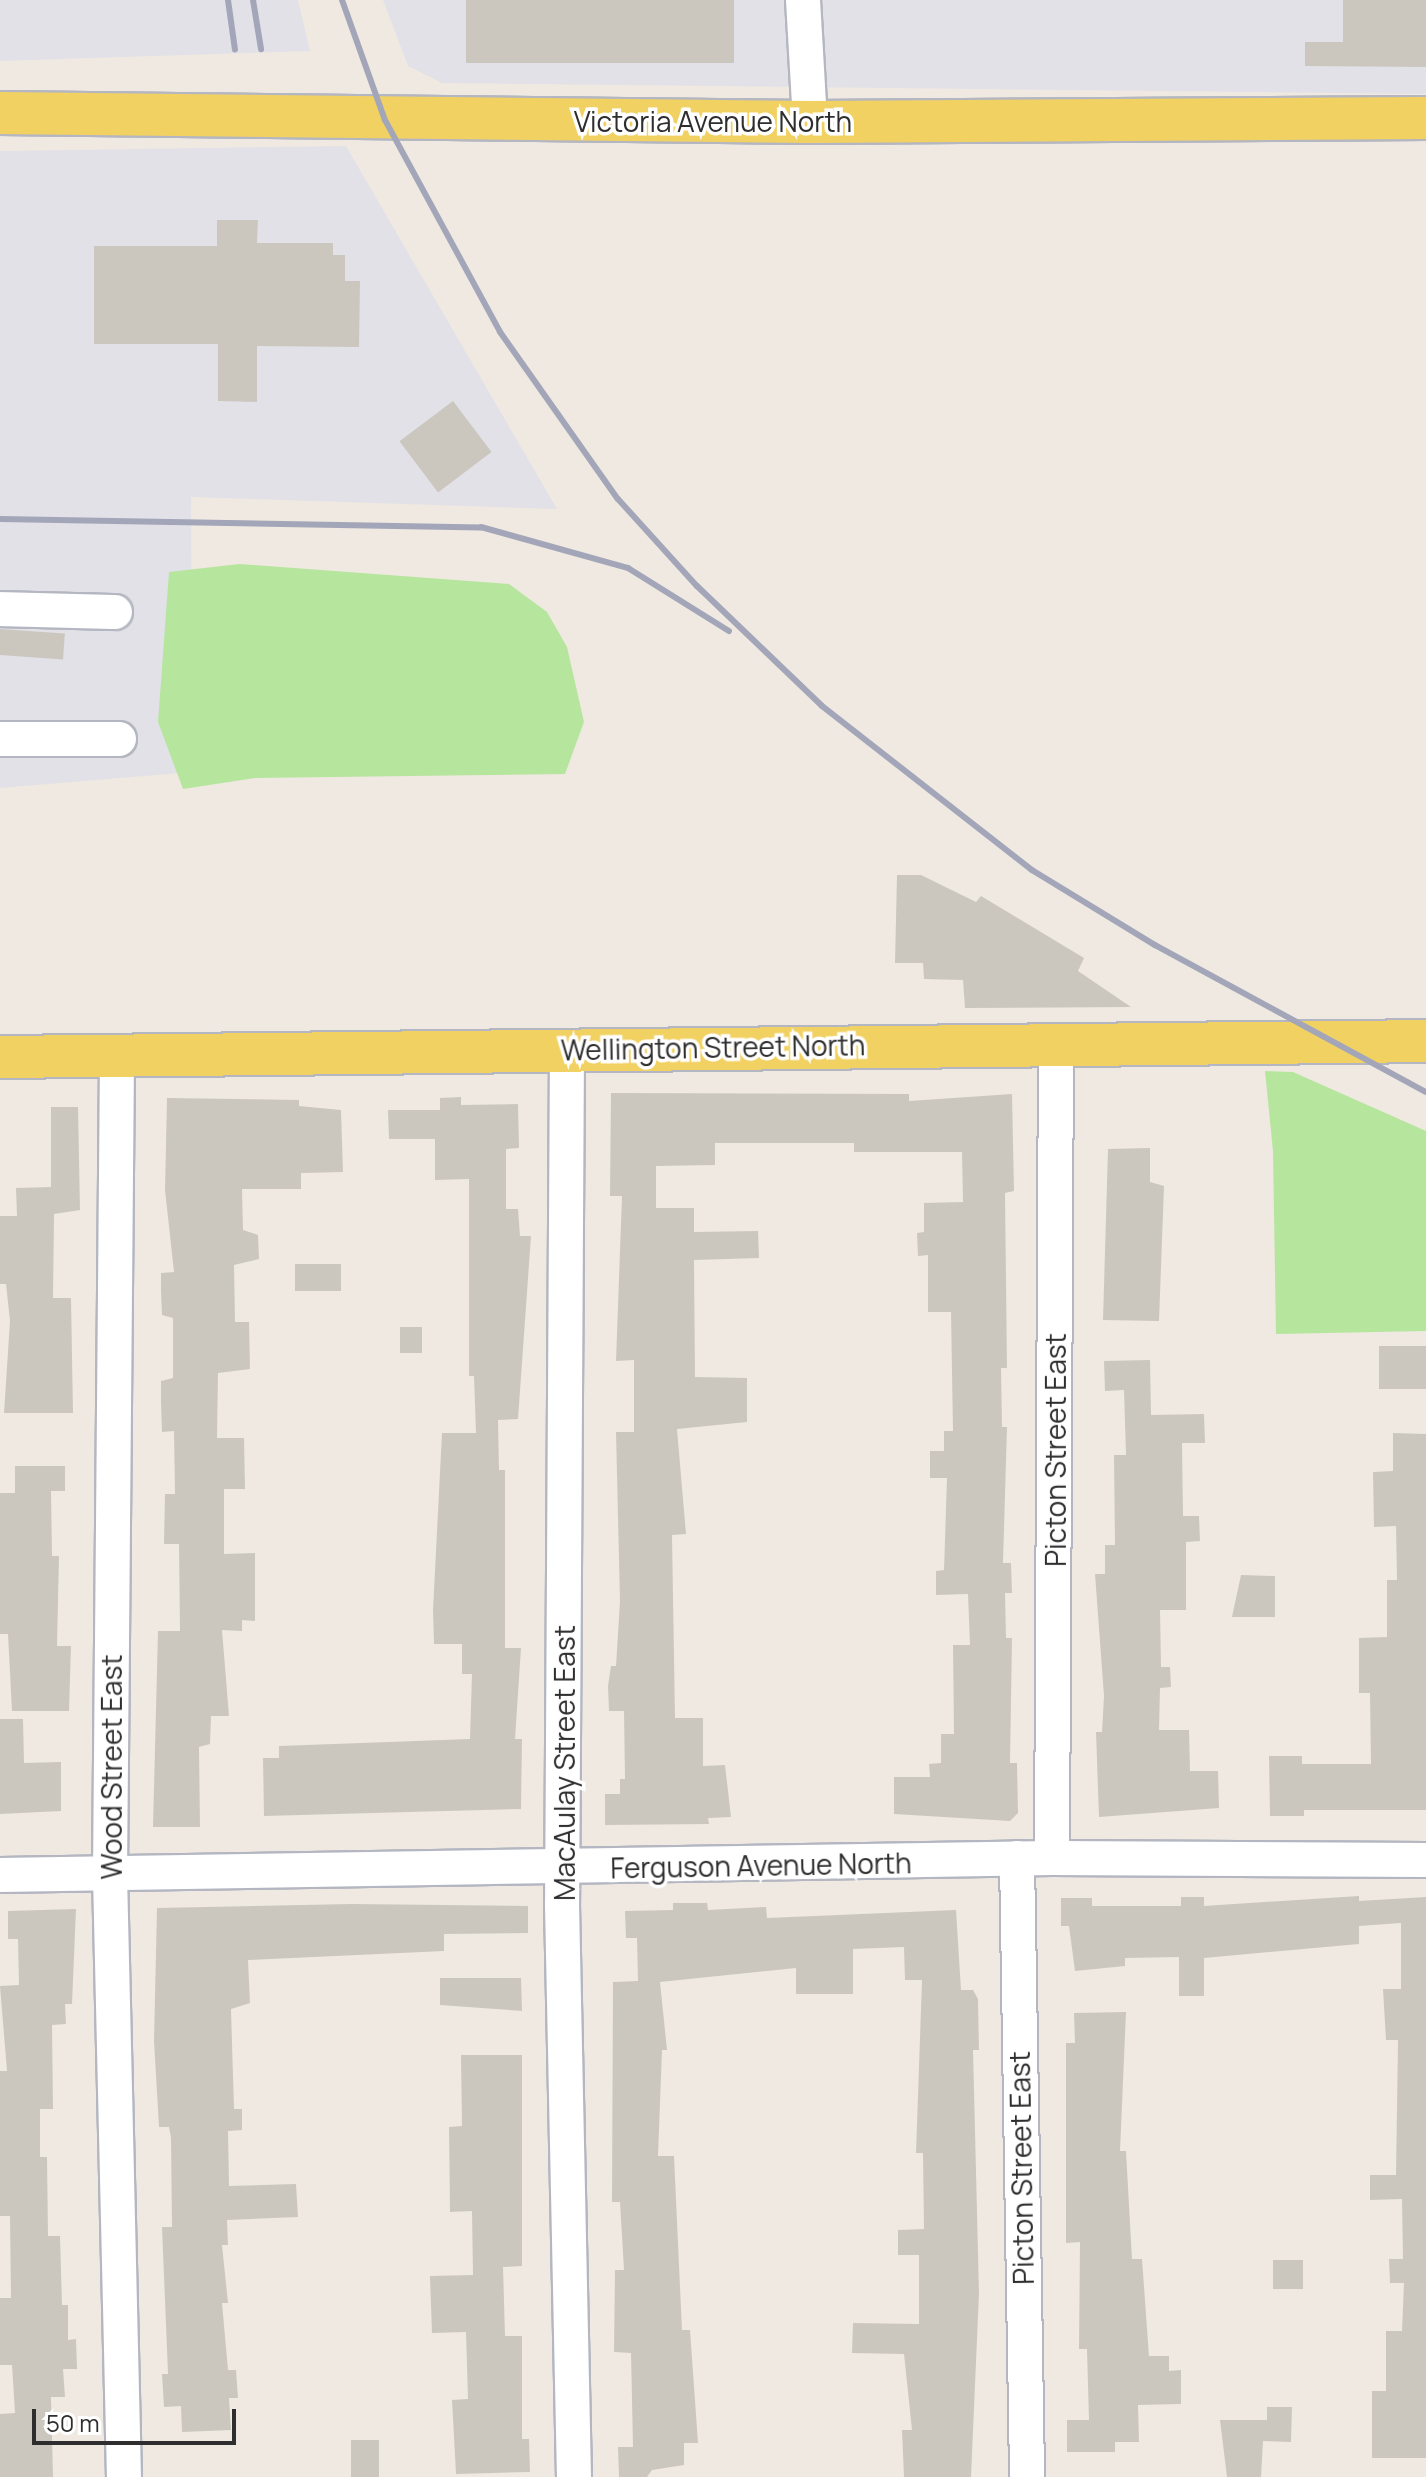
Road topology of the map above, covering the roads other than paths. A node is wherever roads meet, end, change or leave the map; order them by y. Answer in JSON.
{"nodes":[{"id":1,"x":803,"y":0,"type":"edge"},
{"id":2,"x":0,"y":113,"type":"edge"},
{"id":3,"x":1426,"y":118,"type":"edge"},
{"id":4,"x":810,"y":122,"type":"junction"},
{"id":5,"x":0,"y":609,"type":"edge"},
{"id":6,"x":115,"y":612,"type":"dead end"},
{"id":7,"x":0,"y":739,"type":"edge"},
{"id":8,"x":119,"y":739,"type":"dead end"},
{"id":9,"x":1426,"y":1041,"type":"edge"},
{"id":10,"x":1056,"y":1043,"type":"junction"},
{"id":11,"x":567,"y":1049,"type":"junction"},
{"id":12,"x":0,"y":1057,"type":"edge"},
{"id":13,"x":117,"y":1057,"type":"junction"},
{"id":14,"x":1017,"y":1858,"type":"junction"},
{"id":15,"x":1052,"y":1858,"type":"junction"},
{"id":16,"x":1426,"y":1860,"type":"edge"},
{"id":17,"x":563,"y":1870,"type":"junction"},
{"id":18,"x":0,"y":1875,"type":"edge"},
{"id":19,"x":110,"y":1875,"type":"junction"},
{"id":20,"x":124,"y":2477,"type":"edge"},
{"id":21,"x":574,"y":2477,"type":"edge"},
{"id":22,"x":1027,"y":2477,"type":"edge"}],
"edges":[{"from":1,"to":4,"type":"street"},
{"from":2,"to":4,"type":"main road","name":"Victoria Avenue North"},
{"from":3,"to":4,"type":"main road","name":"Victoria Avenue North"},
{"from":5,"to":6,"type":"street"},
{"from":7,"to":8,"type":"street"},
{"from":9,"to":10,"type":"main road","name":"Wellington Street North"},
{"from":10,"to":11,"type":"main road","name":"Wellington Street North"},
{"from":10,"to":15,"type":"street","name":"Picton Street East"},
{"from":11,"to":13,"type":"main road","name":"Wellington Street North"},
{"from":11,"to":17,"type":"street","name":"MacAulay Street East"},
{"from":12,"to":13,"type":"main road","name":"Wellington Street North"},
{"from":13,"to":19,"type":"street","name":"Wood Street East"},
{"from":14,"to":15,"type":"street","name":"Ferguson Avenue North"},
{"from":14,"to":17,"type":"street","name":"Ferguson Avenue North"},
{"from":14,"to":22,"type":"street","name":"Picton Street East"},
{"from":15,"to":16,"type":"street","name":"Ferguson Avenue North"},
{"from":17,"to":19,"type":"street","name":"Ferguson Avenue North"},
{"from":17,"to":21,"type":"street","name":"MacAulay Street East"},
{"from":18,"to":19,"type":"street","name":"Ferguson Avenue North"},
{"from":19,"to":20,"type":"street","name":"Wood Street East"}]}
